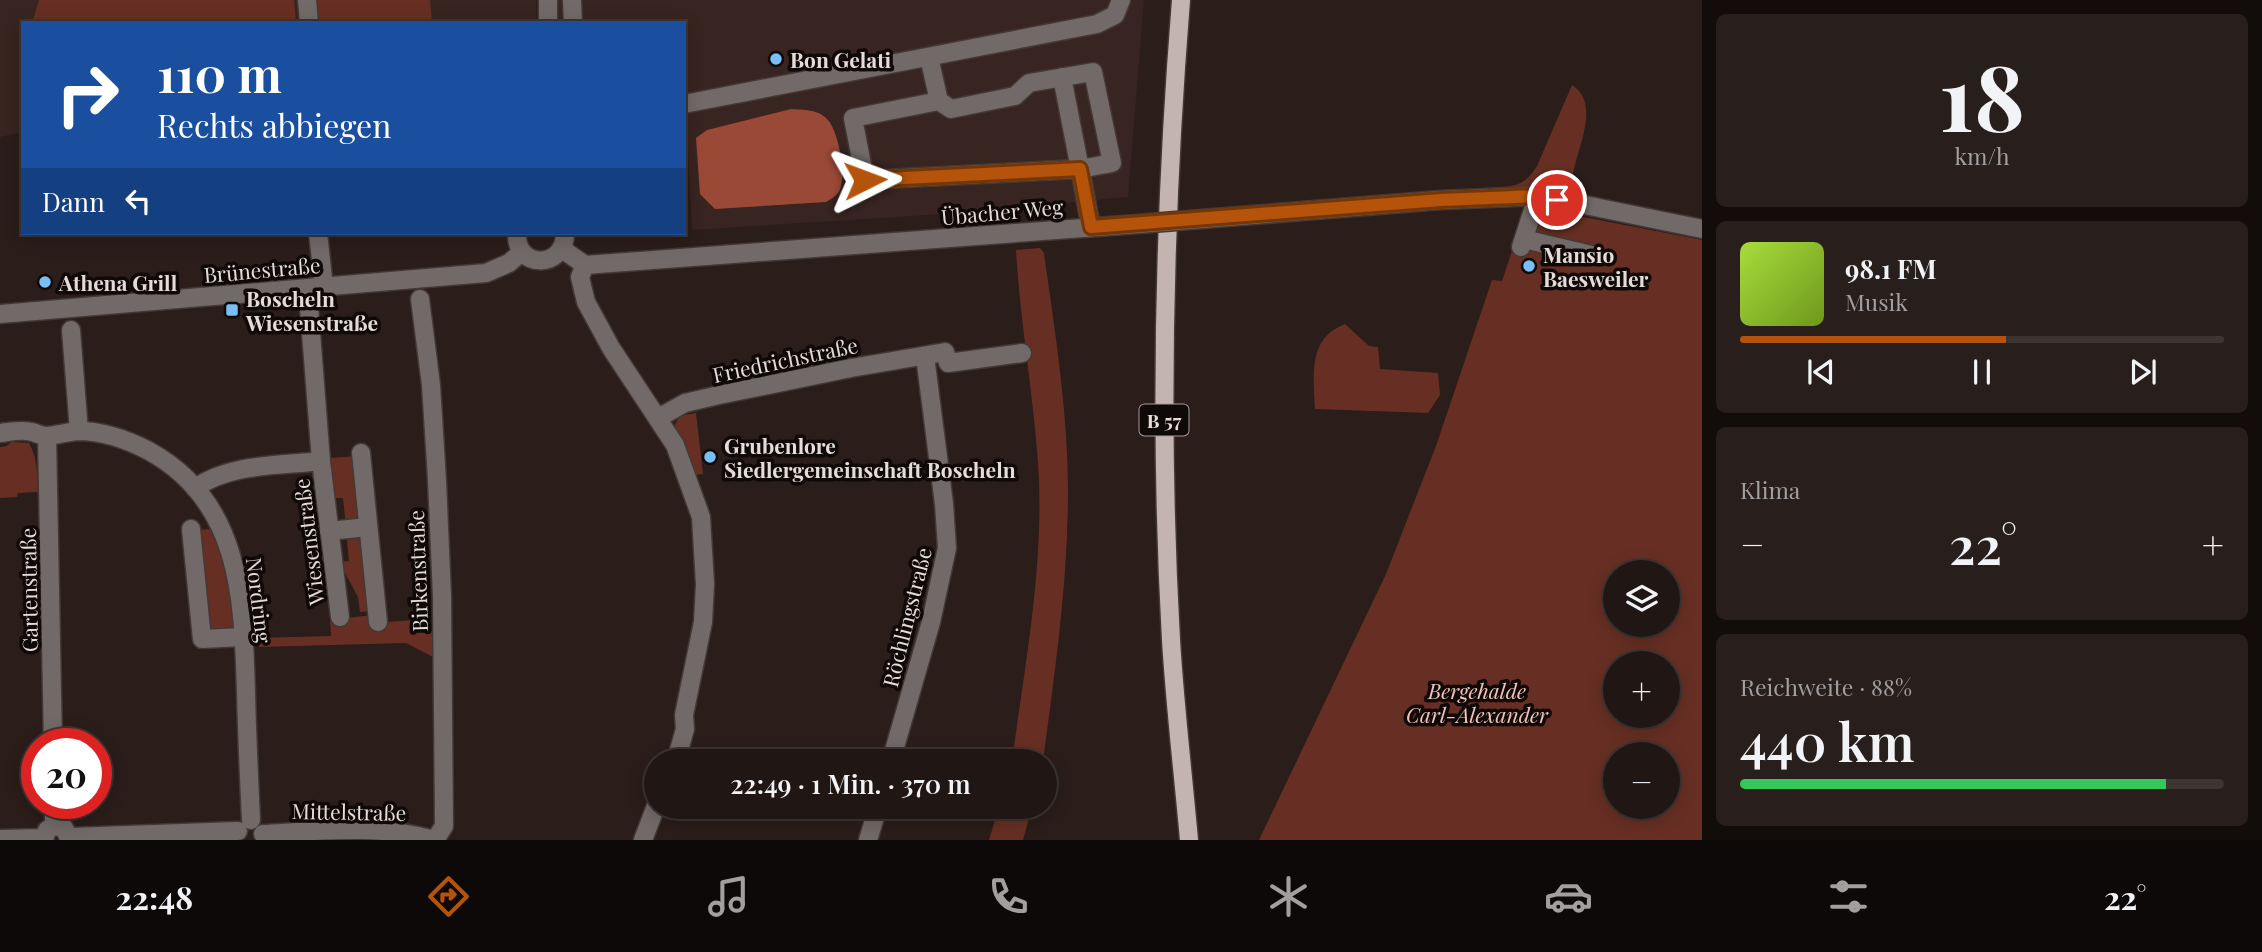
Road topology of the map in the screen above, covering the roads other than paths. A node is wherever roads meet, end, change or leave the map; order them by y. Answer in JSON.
{"nodes":[{"id":1,"x":307,"y":0,"type":"edge"},
{"id":2,"x":548,"y":0,"type":"edge"},
{"id":3,"x":572,"y":0,"type":"edge"},
{"id":4,"x":1121,"y":0,"type":"edge"},
{"id":5,"x":1181,"y":0,"type":"edge"},
{"id":6,"x":309,"y":21,"type":"edge"},
{"id":7,"x":548,"y":21,"type":"edge"},
{"id":8,"x":573,"y":21,"type":"edge"},
{"id":9,"x":929,"y":57,"type":"junction"},
{"id":10,"x":1062,"y":77,"type":"junction"},
{"id":11,"x":939,"y":101,"type":"junction"},
{"id":12,"x":686,"y":104,"type":"edge"},
{"id":13,"x":1080,"y":169,"type":"junction"},
{"id":14,"x":1541,"y":196,"type":"junction"},
{"id":15,"x":1091,"y":227,"type":"junction"},
{"id":16,"x":1702,"y":229,"type":"edge"},
{"id":17,"x":318,"y":235,"type":"edge"},
{"id":18,"x":517,"y":235,"type":"edge"},
{"id":19,"x":564,"y":241,"type":"edge"},
{"id":20,"x":522,"y":252,"type":"junction"},
{"id":21,"x":1596,"y":256,"type":"dead end"},
{"id":22,"x":584,"y":265,"type":"junction"},
{"id":23,"x":324,"y":286,"type":"junction"},
{"id":24,"x":420,"y":299,"type":"dead end"},
{"id":25,"x":309,"y":307,"type":"dead end"},
{"id":26,"x":0,"y":314,"type":"edge"},
{"id":27,"x":71,"y":330,"type":"dead end"},
{"id":28,"x":1022,"y":353,"type":"dead end"},
{"id":29,"x":925,"y":356,"type":"junction"},
{"id":30,"x":658,"y":418,"type":"junction"},
{"id":31,"x":79,"y":431,"type":"junction"},
{"id":32,"x":0,"y":433,"type":"edge"},
{"id":33,"x":47,"y":436,"type":"junction"},
{"id":34,"x":361,"y":453,"type":"dead end"},
{"id":35,"x":321,"y":461,"type":"junction"},
{"id":36,"x":195,"y":488,"type":"junction"},
{"id":37,"x":368,"y":527,"type":"junction"},
{"id":38,"x":191,"y":528,"type":"dead end"},
{"id":39,"x":329,"y":531,"type":"junction"},
{"id":40,"x":340,"y":617,"type":"dead end"},
{"id":41,"x":378,"y":622,"type":"dead end"},
{"id":42,"x":243,"y":637,"type":"junction"},
{"id":43,"x":53,"y":728,"type":"edge"},
{"id":44,"x":679,"y":749,"type":"edge"},
{"id":45,"x":894,"y":749,"type":"edge"},
{"id":46,"x":651,"y":819,"type":"edge"},
{"id":47,"x":874,"y":819,"type":"edge"},
{"id":48,"x":243,"y":830,"type":"edge"},
{"id":49,"x":47,"y":835,"type":"edge"},
{"id":50,"x":262,"y":837,"type":"edge"},
{"id":51,"x":69,"y":838,"type":"edge"},
{"id":52,"x":0,"y":839,"type":"edge"},
{"id":53,"x":435,"y":840,"type":"edge"},
{"id":54,"x":643,"y":840,"type":"edge"},
{"id":55,"x":868,"y":840,"type":"edge"},
{"id":56,"x":1189,"y":840,"type":"edge"}],
"edges":[{"from":1,"to":6,"type":"street"},
{"from":2,"to":7,"type":"street"},
{"from":3,"to":8,"type":"street"},
{"from":4,"to":9,"type":"street"},
{"from":5,"to":56,"type":"main road","number":"B 57"},
{"from":9,"to":11,"type":"street"},
{"from":9,"to":12,"type":"street"},
{"from":10,"to":11,"type":"street"},
{"from":10,"to":13,"type":"street"},
{"from":10,"to":13,"type":"street"},
{"from":11,"to":13,"type":"street"},
{"from":13,"to":15,"type":"street"},
{"from":14,"to":15,"type":"street","name":"Übacher Weg","bridge":true},
{"from":14,"to":16,"type":"street","name":"Übacher Weg"},
{"from":14,"to":21,"type":"street"},
{"from":15,"to":22,"type":"street","name":"Übacher Weg"},
{"from":17,"to":23,"type":"street"},
{"from":18,"to":20,"type":"street"},
{"from":19,"to":20,"type":"street"},
{"from":19,"to":22,"type":"street"},
{"from":20,"to":23,"type":"street","name":"Brünestraße"},
{"from":22,"to":30,"type":"street"},
{"from":23,"to":26,"type":"street","name":"Brünestraße"},
{"from":24,"to":53,"type":"street","name":"Birkenstraße"},
{"from":25,"to":35,"type":"street","name":"Wiesenstraße"},
{"from":27,"to":31,"type":"street"},
{"from":28,"to":29,"type":"street"},
{"from":29,"to":30,"type":"street","name":"Friedrichstraße"},
{"from":29,"to":45,"type":"street","name":"Röchlingstraße"},
{"from":30,"to":44,"type":"street"},
{"from":31,"to":33,"type":"street","name":"Nordring"},
{"from":31,"to":36,"type":"street","name":"Nordring"},
{"from":32,"to":33,"type":"street","name":"Nordring"},
{"from":33,"to":43,"type":"street","name":"Gartenstraße"},
{"from":34,"to":37,"type":"street"},
{"from":35,"to":36,"type":"street","name":"Wiesenstraße"},
{"from":35,"to":39,"type":"street","name":"Wiesenstraße"},
{"from":36,"to":42,"type":"street","name":"Nordring"},
{"from":37,"to":39,"type":"street"},
{"from":37,"to":41,"type":"street"},
{"from":38,"to":42,"type":"street"},
{"from":39,"to":40,"type":"street","name":"Wiesenstraße"},
{"from":42,"to":48,"type":"street","name":"Nordring"},
{"from":46,"to":54,"type":"street"},
{"from":47,"to":55,"type":"street"},
{"from":48,"to":50,"type":"street","name":"Mittelstraße"},
{"from":48,"to":51,"type":"street"},
{"from":49,"to":51,"type":"street"},
{"from":49,"to":52,"type":"street"},
{"from":50,"to":53,"type":"street","name":"Mittelstraße"}]}
